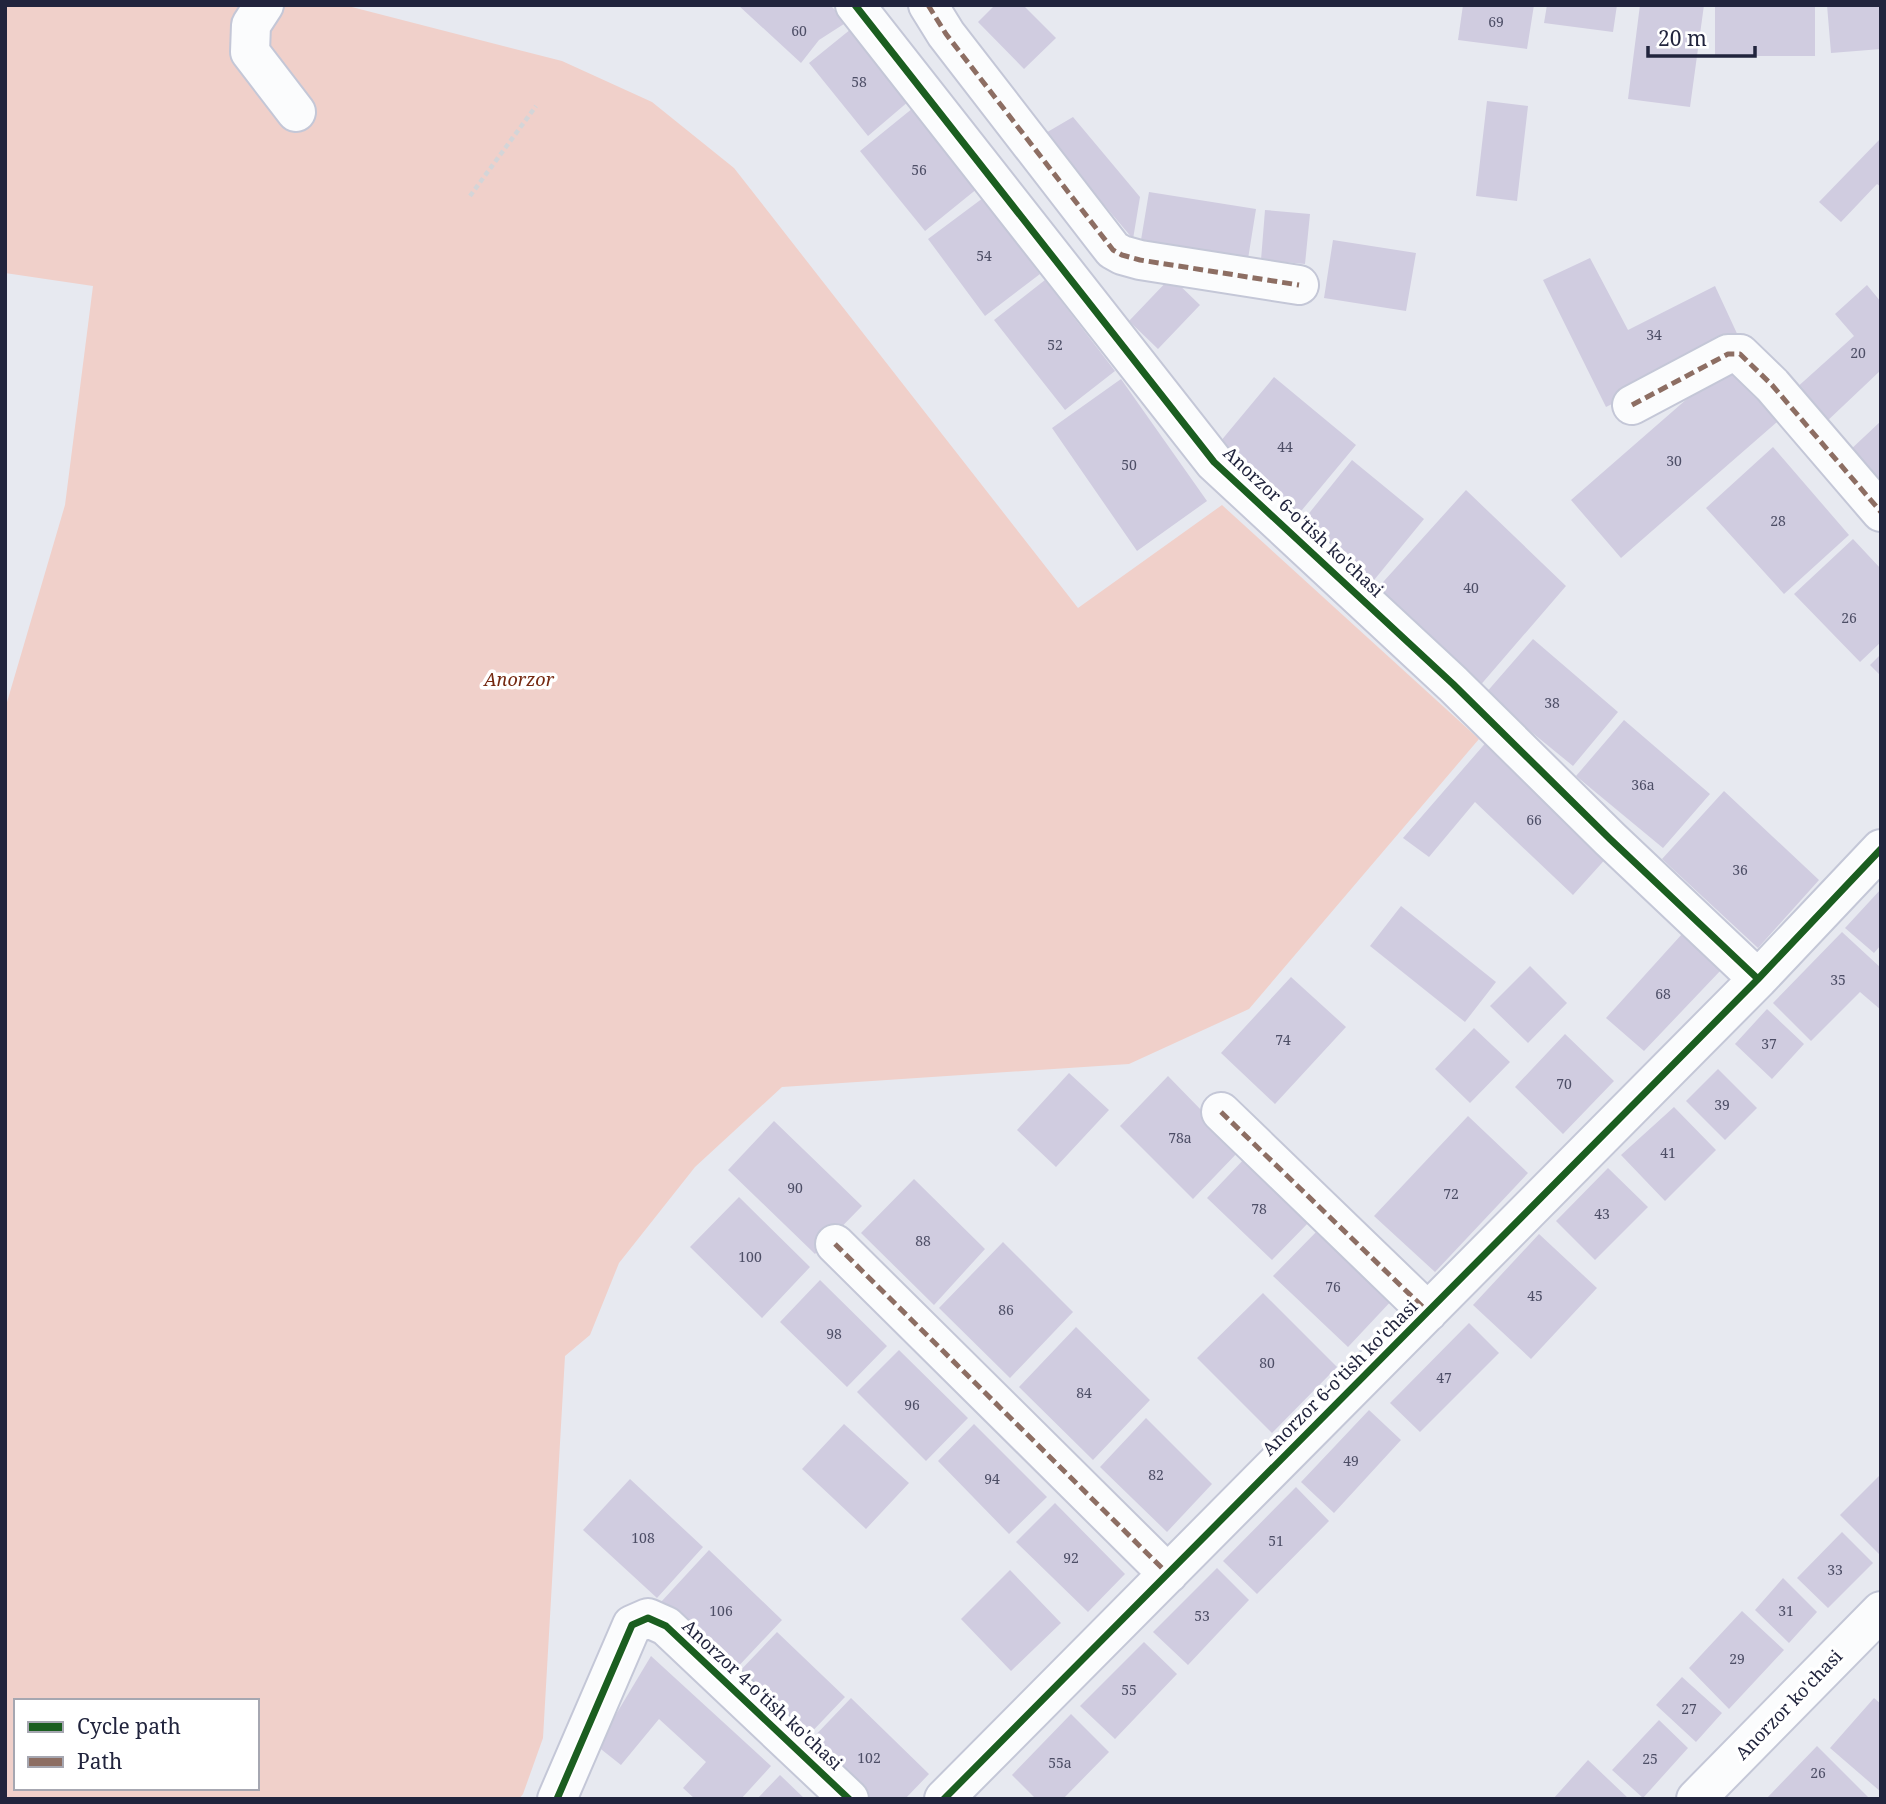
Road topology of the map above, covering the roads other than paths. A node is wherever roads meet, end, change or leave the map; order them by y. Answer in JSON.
{"nodes":[{"id":1,"x":264,"y":5,"type":"edge"},
{"id":2,"x":855,"y":5,"type":"edge"},
{"id":3,"x":928,"y":5,"type":"edge"},
{"id":4,"x":296,"y":111,"type":"dead end"},
{"id":5,"x":1299,"y":285,"type":"dead end"},
{"id":6,"x":1632,"y":405,"type":"dead end"},
{"id":7,"x":1881,"y":512,"type":"edge"},
{"id":8,"x":1881,"y":849,"type":"edge"},
{"id":9,"x":1758,"y":979,"type":"junction"},
{"id":10,"x":1221,"y":1112,"type":"dead end"},
{"id":11,"x":835,"y":1244,"type":"dead end"},
{"id":12,"x":1428,"y":1312,"type":"junction"},
{"id":13,"x":1168,"y":1574,"type":"junction"},
{"id":14,"x":1881,"y":1611,"type":"edge"},
{"id":15,"x":557,"y":1799,"type":"edge"},
{"id":16,"x":849,"y":1799,"type":"edge"},
{"id":17,"x":944,"y":1799,"type":"edge"},
{"id":18,"x":1696,"y":1799,"type":"edge"}],
"edges":[{"from":1,"to":4,"type":"street"},
{"from":2,"to":9,"type":"street","name":"Anorzor 6-o'tish ko'chasi"},
{"from":3,"to":5,"type":"street"},
{"from":6,"to":7,"type":"street"},
{"from":8,"to":9,"type":"street","name":"Anorzor 6-o'tish ko'chasi"},
{"from":9,"to":12,"type":"street","name":"Anorzor 6-o'tish ko'chasi"},
{"from":10,"to":12,"type":"street"},
{"from":11,"to":13,"type":"street"},
{"from":12,"to":13,"type":"street","name":"Anorzor 6-o'tish ko'chasi"},
{"from":13,"to":17,"type":"street","name":"Anorzor 6-o'tish ko'chasi"},
{"from":14,"to":18,"type":"street","name":"Anorzor ko'chasi"},
{"from":15,"to":16,"type":"street","name":"Anorzor 4-o'tish ko'chasi"}]}
